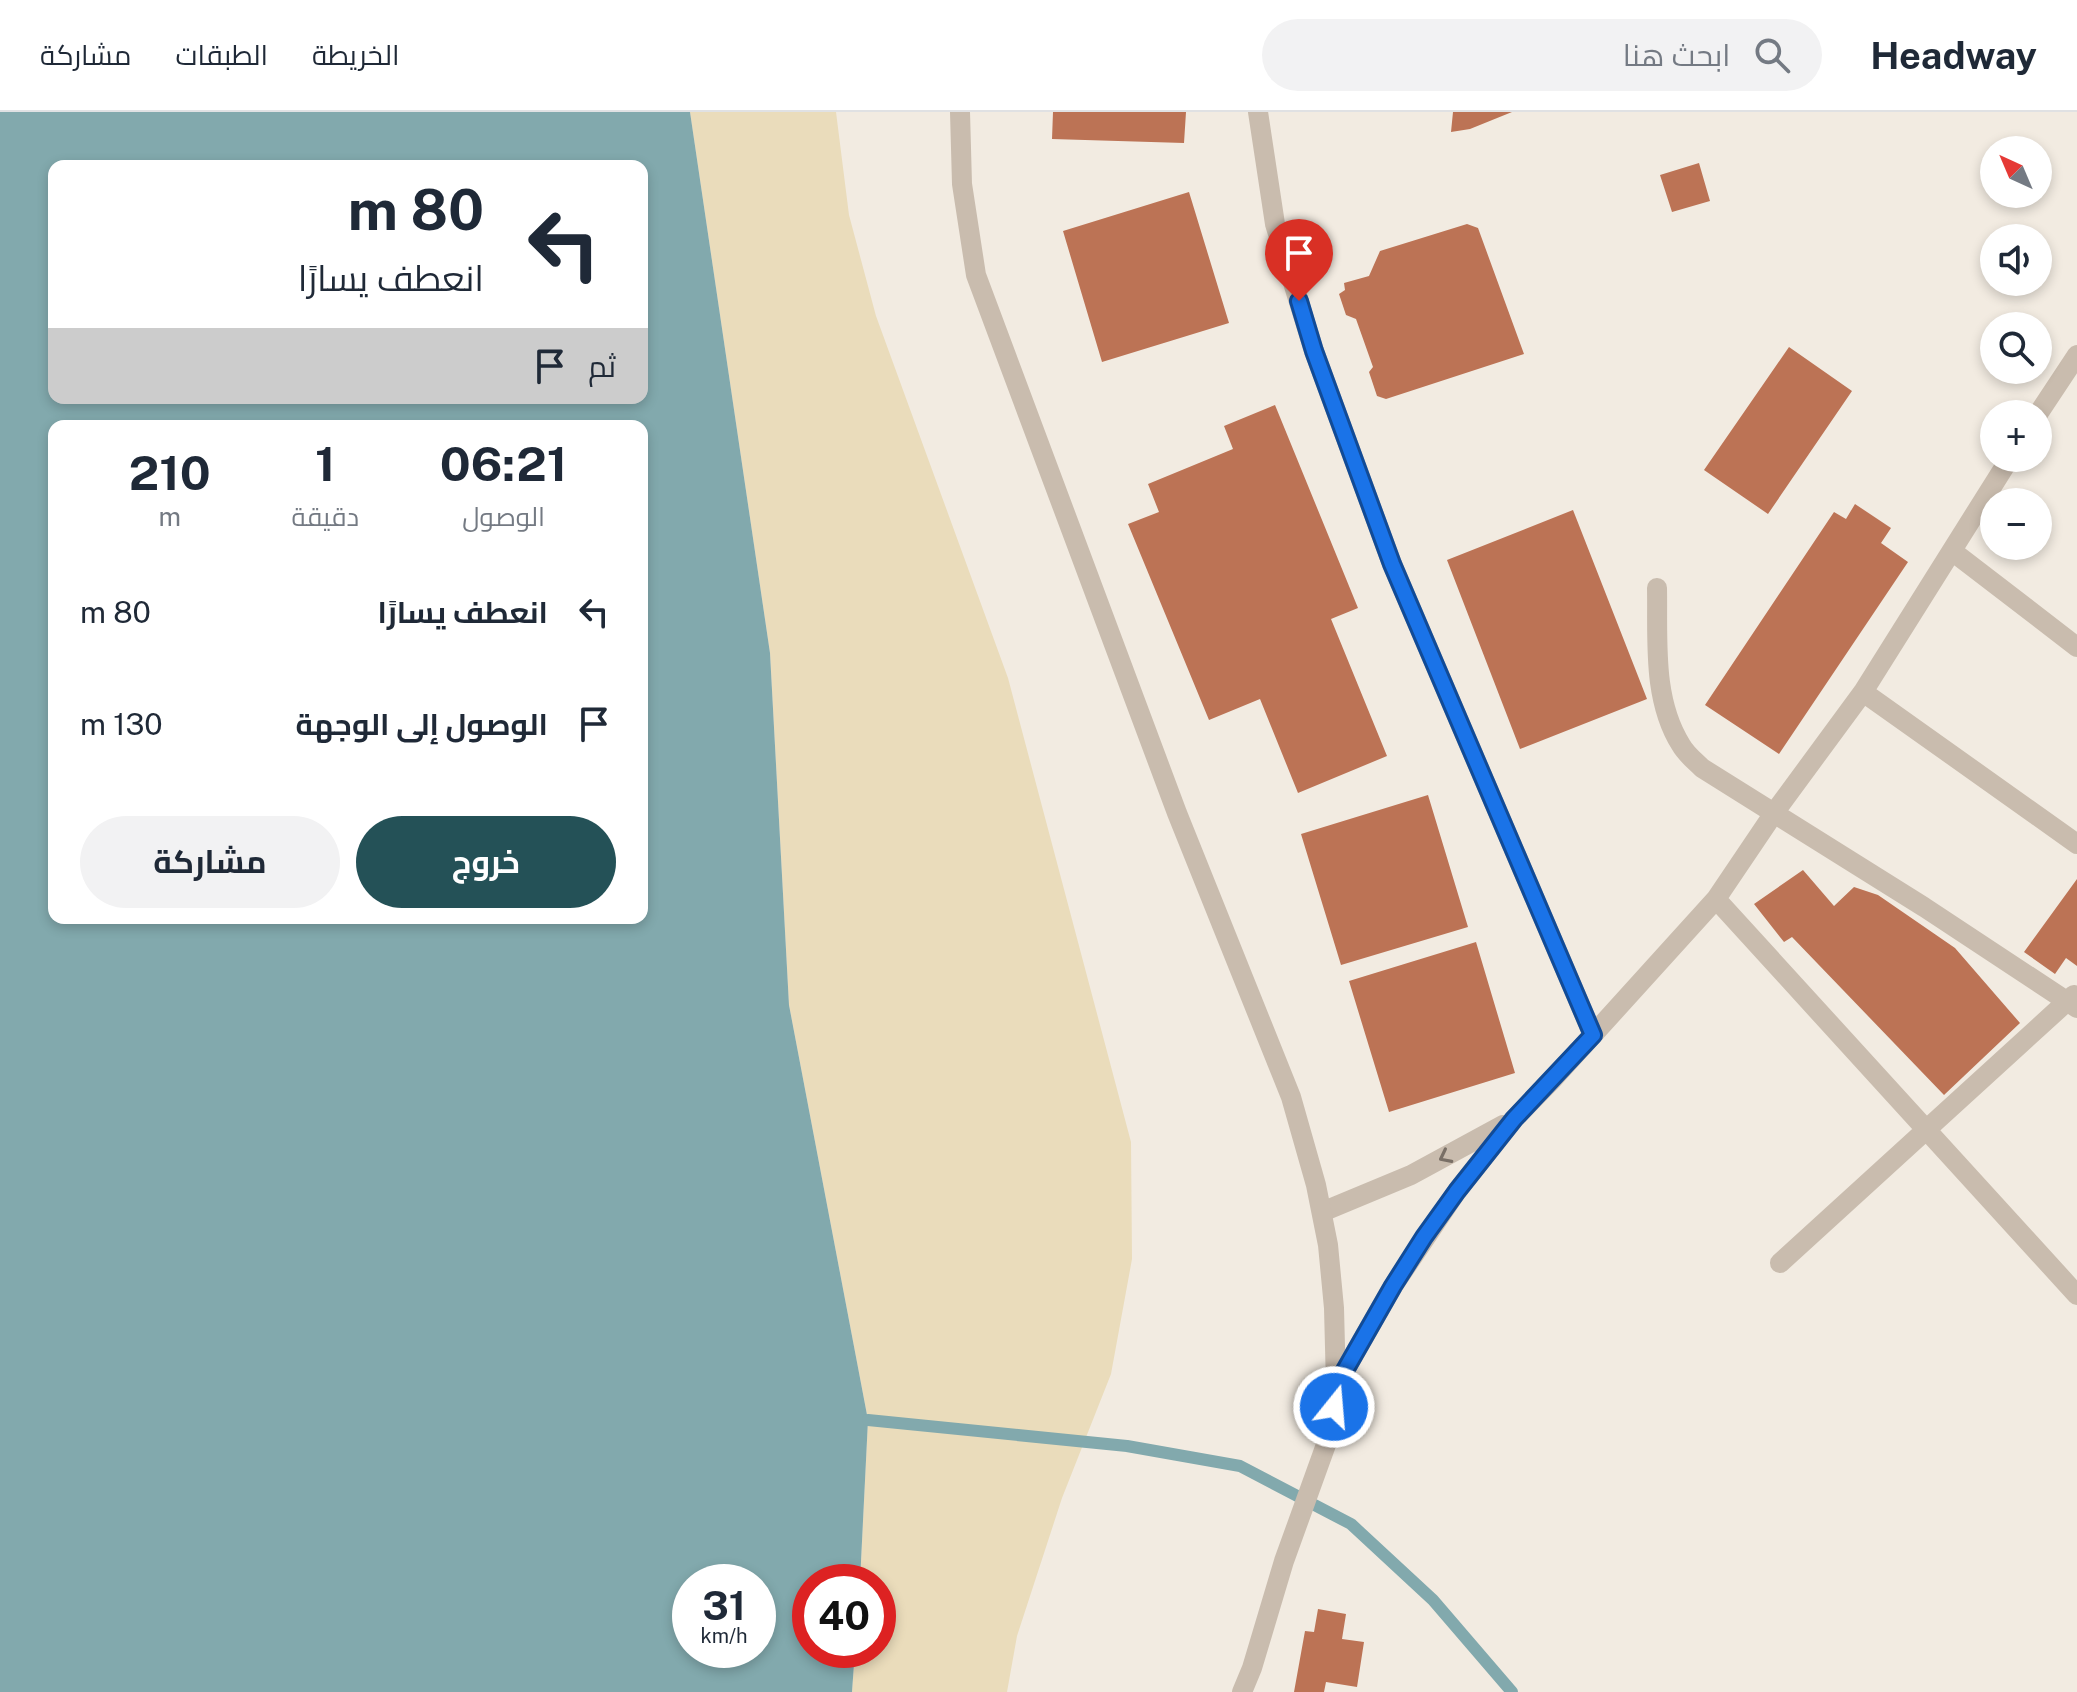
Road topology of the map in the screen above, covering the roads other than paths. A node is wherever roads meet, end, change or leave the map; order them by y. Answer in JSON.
{"nodes":[{"id":1,"x":960,"y":112,"type":"edge"},
{"id":2,"x":1258,"y":112,"type":"edge"},
{"id":3,"x":2077,"y":355,"type":"edge"},
{"id":4,"x":2070,"y":382,"type":"edge"},
{"id":5,"x":2052,"y":400,"type":"edge"},
{"id":6,"x":2001,"y":472,"type":"edge"},
{"id":7,"x":1952,"y":551,"type":"junction"},
{"id":8,"x":1657,"y":588,"type":"dead end"},
{"id":9,"x":2077,"y":647,"type":"edge"},
{"id":10,"x":1863,"y":692,"type":"junction"},
{"id":11,"x":1774,"y":813,"type":"junction"},
{"id":12,"x":2077,"y":844,"type":"edge"},
{"id":13,"x":1716,"y":899,"type":"junction"},
{"id":14,"x":2073,"y":1001,"type":"edge"},
{"id":15,"x":1593,"y":1035,"type":"junction"},
{"id":16,"x":1514,"y":1119,"type":"junction"},
{"id":17,"x":1926,"y":1131,"type":"junction"},
{"id":18,"x":1322,"y":1212,"type":"junction"},
{"id":19,"x":1780,"y":1263,"type":"dead end"},
{"id":20,"x":2077,"y":1295,"type":"edge"},
{"id":21,"x":1336,"y":1386,"type":"junction"},
{"id":22,"x":1242,"y":1692,"type":"edge"}],
"edges":[{"from":1,"to":18,"type":"street"},
{"from":2,"to":15,"type":"street"},
{"from":3,"to":4,"type":"street"},
{"from":4,"to":5,"type":"street"},
{"from":6,"to":7,"type":"street"},
{"from":7,"to":9,"type":"street"},
{"from":7,"to":10,"type":"street"},
{"from":8,"to":11,"type":"street"},
{"from":10,"to":11,"type":"street"},
{"from":10,"to":12,"type":"street"},
{"from":11,"to":13,"type":"street"},
{"from":11,"to":14,"type":"street"},
{"from":13,"to":15,"type":"street"},
{"from":13,"to":17,"type":"street"},
{"from":14,"to":17,"type":"street"},
{"from":15,"to":16,"type":"street"},
{"from":16,"to":18,"type":"street","one_way":true},
{"from":16,"to":21,"type":"street"},
{"from":17,"to":19,"type":"street"},
{"from":17,"to":20,"type":"street"},
{"from":18,"to":21,"type":"street"},
{"from":21,"to":22,"type":"street"}]}
